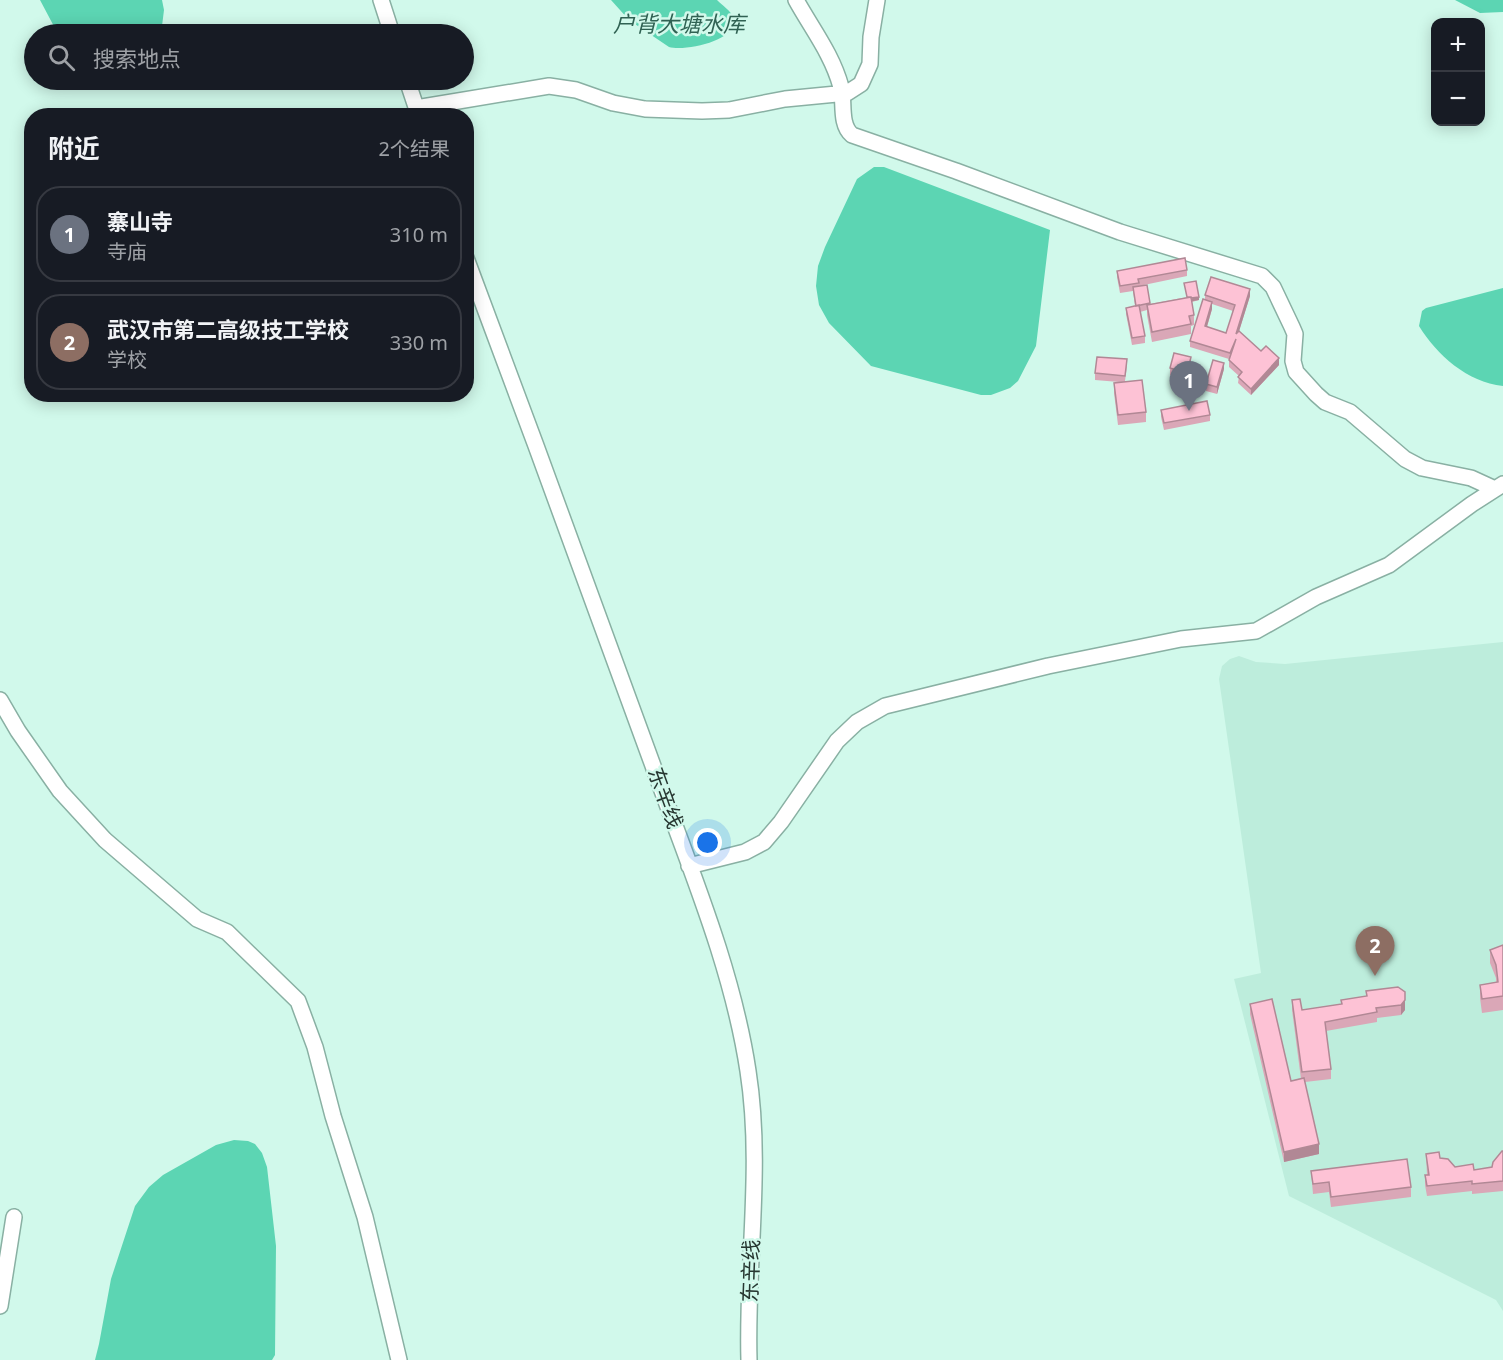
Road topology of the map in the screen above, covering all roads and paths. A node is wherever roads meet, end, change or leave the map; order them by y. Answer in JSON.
{"nodes":[{"id":1,"x":381,"y":0,"type":"edge"},
{"id":2,"x":796,"y":0,"type":"edge"},
{"id":3,"x":877,"y":0,"type":"edge"},
{"id":4,"x":389,"y":24,"type":"edge"},
{"id":5,"x":410,"y":90,"type":"edge"},
{"id":6,"x":842,"y":93,"type":"junction"},
{"id":7,"x":416,"y":108,"type":"edge"},
{"id":8,"x":437,"y":108,"type":"edge"},
{"id":9,"x":474,"y":280,"type":"edge"},
{"id":10,"x":1499,"y":487,"type":"edge"},
{"id":11,"x":0,"y":700,"type":"edge"},
{"id":12,"x":689,"y":866,"type":"junction"},
{"id":13,"x":14,"y":1217,"type":"dead end"},
{"id":14,"x":0,"y":1306,"type":"edge"},
{"id":15,"x":399,"y":1360,"type":"edge"},
{"id":16,"x":749,"y":1360,"type":"edge"}],
"edges":[{"from":1,"to":4,"type":"street"},
{"from":2,"to":6,"type":"street"},
{"from":3,"to":6,"type":"street"},
{"from":5,"to":7,"type":"street"},
{"from":6,"to":8,"type":"street"},
{"from":6,"to":10,"type":"street"},
{"from":9,"to":12,"type":"street","name":"东辛线"},
{"from":10,"to":12,"type":"street"},
{"from":11,"to":15,"type":"street"},
{"from":12,"to":16,"type":"street","name":"东辛线"},
{"from":13,"to":14,"type":"street"}]}
